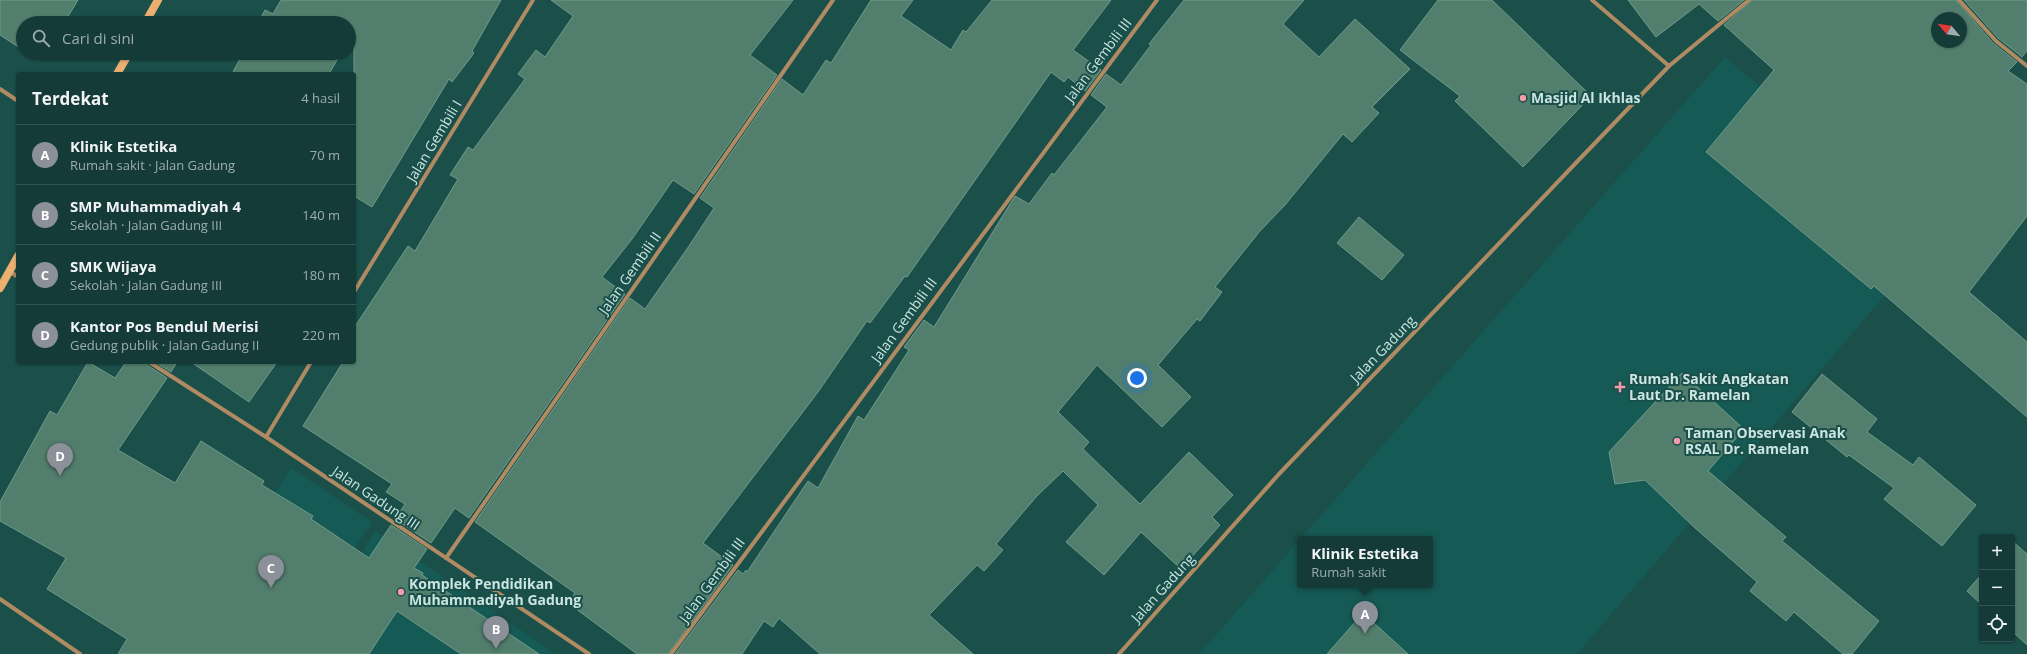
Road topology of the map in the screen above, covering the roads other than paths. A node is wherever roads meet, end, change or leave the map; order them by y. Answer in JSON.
{"nodes":[{"id":1,"x":158,"y":0,"type":"edge"},
{"id":2,"x":533,"y":0,"type":"edge"},
{"id":3,"x":833,"y":0,"type":"edge"},
{"id":4,"x":1157,"y":0,"type":"edge"},
{"id":5,"x":1592,"y":0,"type":"edge"},
{"id":6,"x":1749,"y":0,"type":"edge"},
{"id":7,"x":1959,"y":0,"type":"edge"},
{"id":8,"x":149,"y":16,"type":"edge"},
{"id":9,"x":125,"y":60,"type":"edge"},
{"id":10,"x":1669,"y":66,"type":"junction"},
{"id":11,"x":2027,"y":66,"type":"edge"},
{"id":12,"x":118,"y":72,"type":"edge"},
{"id":13,"x":0,"y":89,"type":"edge"},
{"id":14,"x":16,"y":100,"type":"edge"},
{"id":15,"x":16,"y":259,"type":"edge"},
{"id":16,"x":9,"y":271,"type":"junction"},
{"id":17,"x":16,"y":276,"type":"edge"},
{"id":18,"x":0,"y":288,"type":"edge"},
{"id":19,"x":356,"y":289,"type":"edge"},
{"id":20,"x":152,"y":364,"type":"edge"},
{"id":21,"x":311,"y":364,"type":"edge"},
{"id":22,"x":266,"y":437,"type":"junction"},
{"id":23,"x":446,"y":558,"type":"junction"},
{"id":24,"x":0,"y":599,"type":"edge"},
{"id":25,"x":80,"y":654,"type":"edge"},
{"id":26,"x":589,"y":654,"type":"edge"},
{"id":27,"x":671,"y":654,"type":"edge"},
{"id":28,"x":1120,"y":654,"type":"edge"}],
"edges":[{"from":1,"to":8,"type":"street"},
{"from":2,"to":19,"type":"street","name":"Jalan Gembili I"},
{"from":3,"to":23,"type":"street","name":"Jalan Gembili II"},
{"from":4,"to":27,"type":"street","name":"Jalan Gembili III"},
{"from":5,"to":10,"type":"street"},
{"from":6,"to":10,"type":"street","name":"Jalan Gadung"},
{"from":7,"to":11,"type":"street"},
{"from":9,"to":12,"type":"street"},
{"from":10,"to":28,"type":"street","name":"Jalan Gadung"},
{"from":13,"to":14,"type":"street"},
{"from":15,"to":16,"type":"street"},
{"from":16,"to":17,"type":"street"},
{"from":16,"to":18,"type":"street"},
{"from":20,"to":22,"type":"street","name":"Jalan Gadung III"},
{"from":21,"to":22,"type":"street"},
{"from":22,"to":23,"type":"street","name":"Jalan Gadung III"},
{"from":23,"to":26,"type":"street","name":"Jalan Gadung III"},
{"from":24,"to":25,"type":"street"}]}
